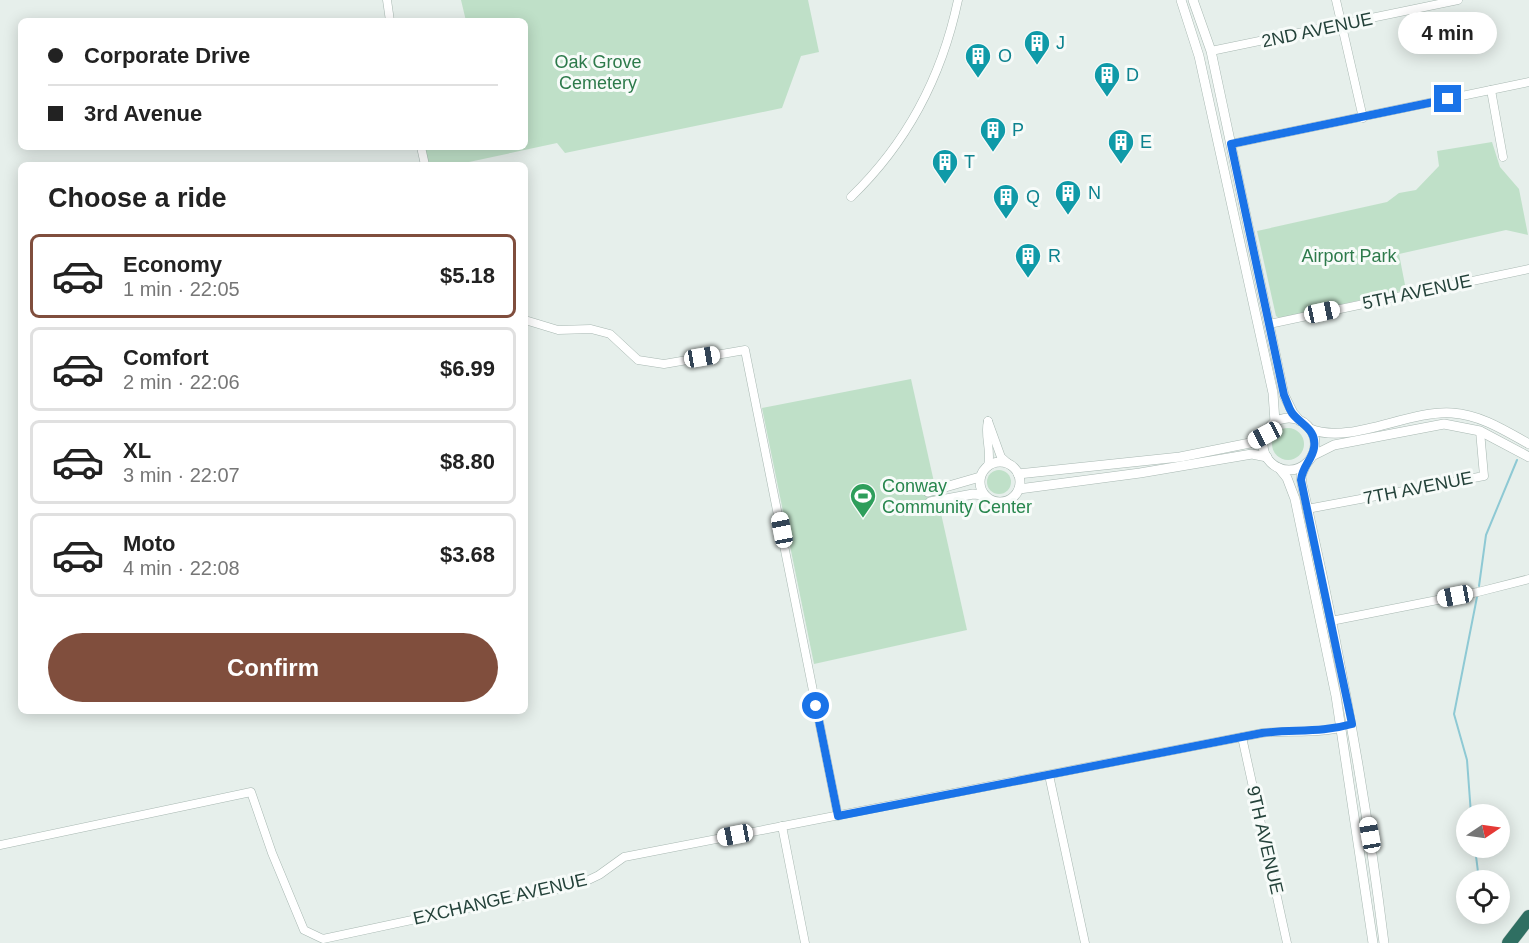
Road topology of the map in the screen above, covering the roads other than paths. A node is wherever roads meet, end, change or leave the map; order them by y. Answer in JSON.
{"nodes":[{"id":1,"x":387,"y":0,"type":"edge"},
{"id":2,"x":958,"y":0,"type":"edge"},
{"id":3,"x":1181,"y":0,"type":"edge"},
{"id":4,"x":1193,"y":0,"type":"edge"},
{"id":5,"x":1335,"y":0,"type":"edge"},
{"id":6,"x":1458,"y":0,"type":"edge"},
{"id":7,"x":390,"y":18,"type":"edge"},
{"id":8,"x":1341,"y":25,"type":"junction"},
{"id":9,"x":1210,"y":51,"type":"junction"},
{"id":10,"x":1529,"y":82,"type":"edge"},
{"id":11,"x":1491,"y":90,"type":"junction"},
{"id":12,"x":1363,"y":118,"type":"junction"},
{"id":13,"x":1231,"y":144,"type":"junction"},
{"id":14,"x":1503,"y":157,"type":"dead end"},
{"id":15,"x":851,"y":197,"type":"dead end"},
{"id":16,"x":1529,"y":269,"type":"edge"},
{"id":17,"x":528,"y":321,"type":"edge"},
{"id":18,"x":1269,"y":324,"type":"junction"},
{"id":19,"x":1299,"y":421,"type":"junction"},
{"id":20,"x":1275,"y":422,"type":"junction"},
{"id":21,"x":1310,"y":429,"type":"junction"},
{"id":22,"x":1480,"y":431,"type":"junction"},
{"id":23,"x":1265,"y":435,"type":"junction"},
{"id":24,"x":1529,"y":444,"type":"edge"},
{"id":25,"x":1267,"y":457,"type":"junction"},
{"id":26,"x":1529,"y":457,"type":"edge"},
{"id":27,"x":1309,"y":460,"type":"junction"},
{"id":28,"x":1010,"y":465,"type":"junction"},
{"id":29,"x":988,"y":466,"type":"junction"},
{"id":30,"x":1278,"y":468,"type":"junction"},
{"id":31,"x":1018,"y":474,"type":"junction"},
{"id":32,"x":980,"y":477,"type":"junction"},
{"id":33,"x":1018,"y":489,"type":"junction"},
{"id":34,"x":984,"y":495,"type":"junction"},
{"id":35,"x":1307,"y":509,"type":"junction"},
{"id":36,"x":1529,"y":579,"type":"edge"},
{"id":37,"x":1331,"y":621,"type":"junction"},
{"id":38,"x":1352,"y":724,"type":"junction"},
{"id":39,"x":1340,"y":728,"type":"junction"},
{"id":40,"x":1242,"y":737,"type":"junction"},
{"id":41,"x":1049,"y":775,"type":"junction"},
{"id":42,"x":1351,"y":794,"type":"junction"},
{"id":43,"x":838,"y":816,"type":"junction"},
{"id":44,"x":782,"y":826,"type":"junction"},
{"id":45,"x":0,"y":845,"type":"edge"},
{"id":46,"x":1373,"y":852,"type":"junction"},
{"id":47,"x":1529,"y":916,"type":"edge"},
{"id":48,"x":805,"y":943,"type":"edge"},
{"id":49,"x":1085,"y":943,"type":"edge"},
{"id":50,"x":1287,"y":943,"type":"edge"},
{"id":51,"x":1373,"y":943,"type":"edge"},
{"id":52,"x":1384,"y":943,"type":"edge"},
{"id":53,"x":1509,"y":943,"type":"edge"}],
"edges":[{"from":1,"to":7,"type":"street"},
{"from":2,"to":15,"type":"street"},
{"from":3,"to":20,"type":"street"},
{"from":4,"to":9,"type":"street"},
{"from":5,"to":8,"type":"street"},
{"from":6,"to":8,"type":"street","name":"2ND AVENUE"},
{"from":8,"to":9,"type":"street","name":"2ND AVENUE"},
{"from":8,"to":12,"type":"street"},
{"from":9,"to":13,"type":"street"},
{"from":10,"to":11,"type":"street"},
{"from":11,"to":12,"type":"street"},
{"from":11,"to":14,"type":"street"},
{"from":12,"to":13,"type":"street"},
{"from":13,"to":18,"type":"street"},
{"from":16,"to":18,"type":"street","name":"5TH AVENUE"},
{"from":17,"to":43,"type":"street"},
{"from":18,"to":19,"type":"street"},
{"from":19,"to":20,"type":"street"},
{"from":19,"to":21,"type":"street"},
{"from":20,"to":23,"type":"street"},
{"from":21,"to":24,"type":"street"},
{"from":21,"to":27,"type":"street"},
{"from":22,"to":26,"type":"street"},
{"from":22,"to":27,"type":"street"},
{"from":22,"to":35,"type":"street","name":"7TH AVENUE"},
{"from":23,"to":25,"type":"street"},
{"from":23,"to":31,"type":"street"},
{"from":25,"to":30,"type":"street"},
{"from":25,"to":33,"type":"street"},
{"from":27,"to":30,"type":"street"},
{"from":27,"to":35,"type":"street"},
{"from":28,"to":29,"type":"street"},
{"from":28,"to":29,"type":"street"},
{"from":28,"to":31,"type":"street"},
{"from":29,"to":32,"type":"street"},
{"from":30,"to":39,"type":"street"},
{"from":31,"to":33,"type":"street"},
{"from":32,"to":34,"type":"street"},
{"from":32,"to":34,"type":"street"},
{"from":33,"to":34,"type":"street"},
{"from":35,"to":37,"type":"street"},
{"from":36,"to":37,"type":"street"},
{"from":37,"to":38,"type":"street"},
{"from":38,"to":39,"type":"street"},
{"from":38,"to":46,"type":"street"},
{"from":39,"to":40,"type":"street"},
{"from":39,"to":42,"type":"street"},
{"from":40,"to":41,"type":"street"},
{"from":40,"to":50,"type":"street","name":"9TH AVENUE"},
{"from":41,"to":43,"type":"street","name":"EXCHANGE AVENUE"},
{"from":41,"to":49,"type":"street"},
{"from":42,"to":46,"type":"street"},
{"from":42,"to":51,"type":"street"},
{"from":43,"to":44,"type":"street","name":"EXCHANGE AVENUE"},
{"from":44,"to":45,"type":"street","name":"EXCHANGE AVENUE"},
{"from":44,"to":48,"type":"street"},
{"from":46,"to":52,"type":"street"},
{"from":47,"to":53,"type":"highway"}]}
